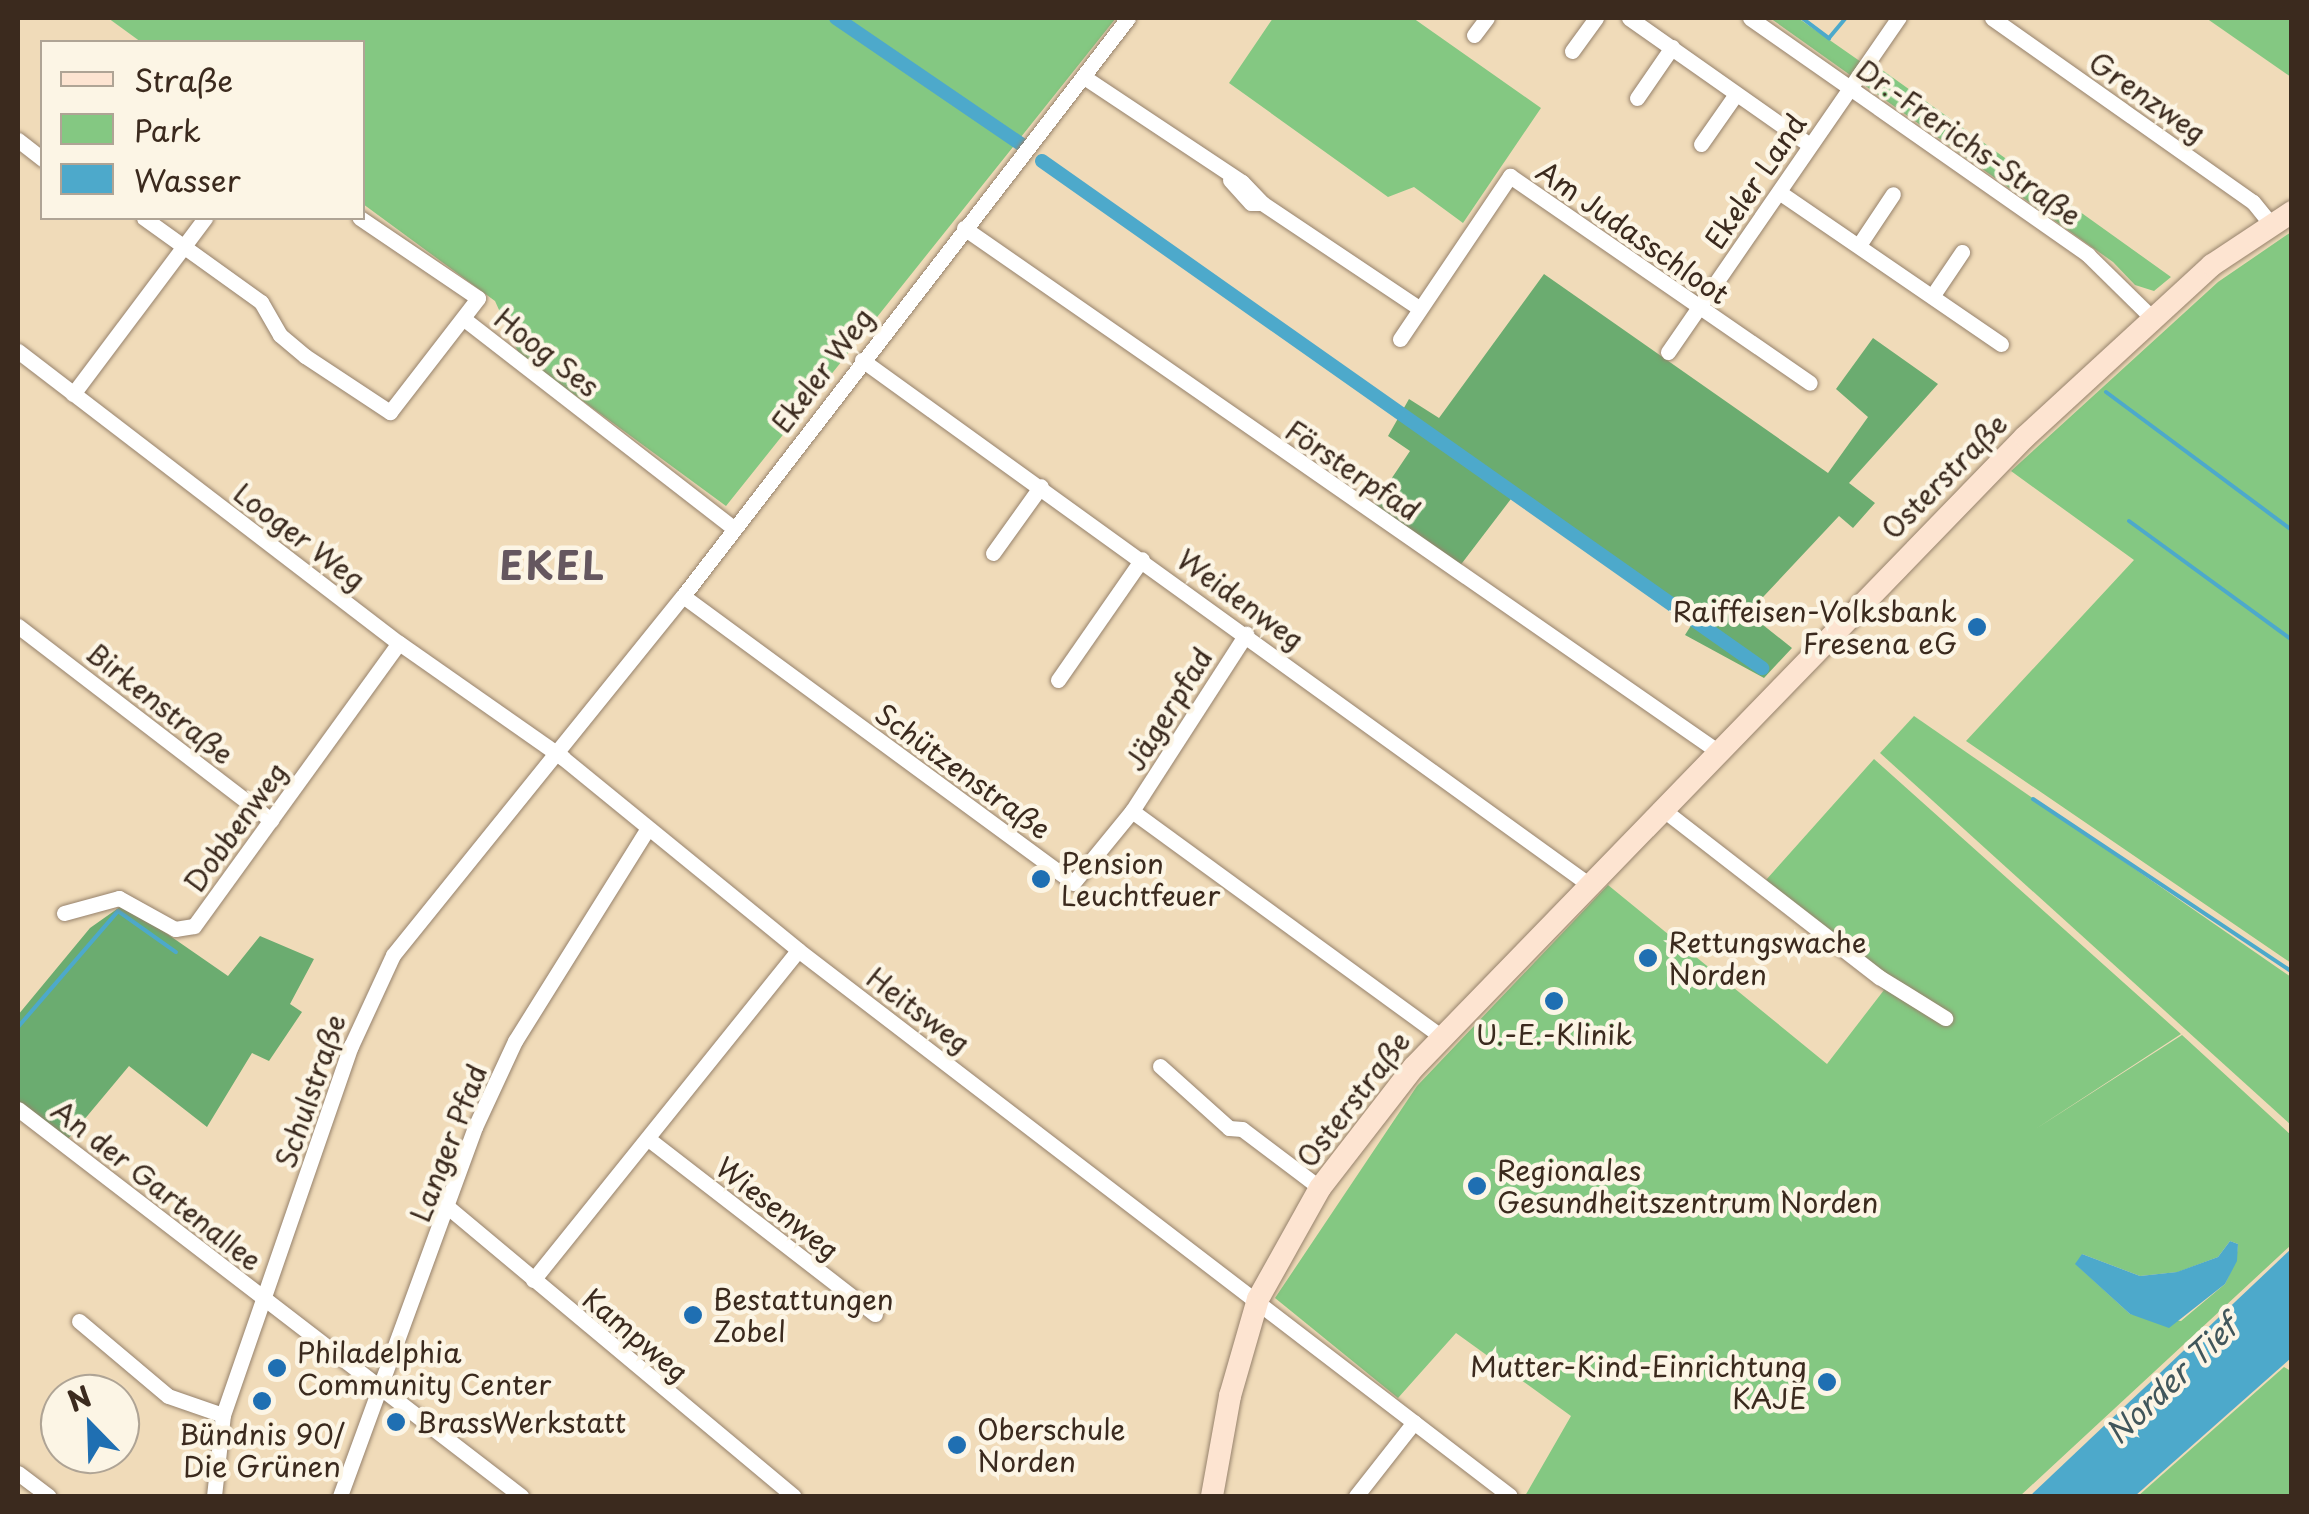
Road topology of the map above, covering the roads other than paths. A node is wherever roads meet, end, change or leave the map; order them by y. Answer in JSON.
{"nodes":[{"id":1,"x":1128,"y":18,"type":"edge"},
{"id":2,"x":1487,"y":18,"type":"edge"},
{"id":3,"x":1596,"y":18,"type":"edge"},
{"id":4,"x":1629,"y":18,"type":"edge"},
{"id":5,"x":1898,"y":18,"type":"edge"},
{"id":6,"x":1992,"y":18,"type":"edge"},
{"id":7,"x":1754,"y":19,"type":"edge"},
{"id":8,"x":1474,"y":35,"type":"dead end"},
{"id":9,"x":1672,"y":47,"type":"junction"},
{"id":10,"x":1572,"y":51,"type":"dead end"},
{"id":11,"x":1087,"y":79,"type":"junction"},
{"id":12,"x":1849,"y":88,"type":"junction"},
{"id":13,"x":1736,"y":94,"type":"junction"},
{"id":14,"x":1637,"y":98,"type":"dead end"},
{"id":15,"x":18,"y":140,"type":"edge"},
{"id":16,"x":1700,"y":144,"type":"dead end"},
{"id":17,"x":1810,"y":145,"type":"junction"},
{"id":18,"x":40,"y":157,"type":"edge"},
{"id":19,"x":1779,"y":192,"type":"junction"},
{"id":20,"x":1893,"y":194,"type":"dead end"},
{"id":21,"x":2292,"y":212,"type":"edge"},
{"id":22,"x":147,"y":220,"type":"edge"},
{"id":23,"x":204,"y":220,"type":"edge"},
{"id":24,"x":363,"y":220,"type":"edge"},
{"id":25,"x":2270,"y":223,"type":"junction"},
{"id":26,"x":964,"y":228,"type":"junction"},
{"id":27,"x":1859,"y":245,"type":"junction"},
{"id":28,"x":183,"y":249,"type":"junction"},
{"id":29,"x":1962,"y":252,"type":"dead end"},
{"id":30,"x":1933,"y":295,"type":"junction"},
{"id":31,"x":1699,"y":306,"type":"junction"},
{"id":32,"x":1419,"y":308,"type":"junction"},
{"id":33,"x":2151,"y":317,"type":"junction"},
{"id":34,"x":464,"y":319,"type":"junction"},
{"id":35,"x":1400,"y":339,"type":"dead end"},
{"id":36,"x":2000,"y":344,"type":"dead end"},
{"id":37,"x":18,"y":351,"type":"edge"},
{"id":38,"x":1668,"y":352,"type":"dead end"},
{"id":39,"x":862,"y":360,"type":"junction"},
{"id":40,"x":1810,"y":383,"type":"dead end"},
{"id":41,"x":74,"y":394,"type":"junction"},
{"id":42,"x":1041,"y":486,"type":"junction"},
{"id":43,"x":733,"y":528,"type":"junction"},
{"id":44,"x":992,"y":553,"type":"dead end"},
{"id":45,"x":1142,"y":559,"type":"junction"},
{"id":46,"x":682,"y":596,"type":"junction"},
{"id":47,"x":18,"y":626,"type":"edge"},
{"id":48,"x":1246,"y":634,"type":"junction"},
{"id":49,"x":399,"y":643,"type":"junction"},
{"id":50,"x":1058,"y":680,"type":"dead end"},
{"id":51,"x":1716,"y":750,"type":"junction"},
{"id":52,"x":557,"y":753,"type":"junction"},
{"id":53,"x":1660,"y":808,"type":"junction"},
{"id":54,"x":1132,"y":811,"type":"junction"},
{"id":55,"x":271,"y":820,"type":"junction"},
{"id":56,"x":648,"y":830,"type":"junction"},
{"id":57,"x":1587,"y":883,"type":"junction"},
{"id":58,"x":64,"y":913,"type":"dead end"},
{"id":59,"x":798,"y":950,"type":"junction"},
{"id":60,"x":1945,"y":1018,"type":"dead end"},
{"id":61,"x":1441,"y":1036,"type":"junction"},
{"id":62,"x":1160,"y":1066,"type":"dead end"},
{"id":63,"x":18,"y":1109,"type":"edge"},
{"id":64,"x":651,"y":1141,"type":"junction"},
{"id":65,"x":1320,"y":1188,"type":"junction"},
{"id":66,"x":449,"y":1208,"type":"junction"},
{"id":67,"x":533,"y":1280,"type":"junction"},
{"id":68,"x":1258,"y":1299,"type":"junction"},
{"id":69,"x":266,"y":1301,"type":"junction"},
{"id":70,"x":876,"y":1314,"type":"dead end"},
{"id":71,"x":79,"y":1321,"type":"dead end"},
{"id":72,"x":384,"y":1389,"type":"junction"},
{"id":73,"x":222,"y":1415,"type":"junction"},
{"id":74,"x":1414,"y":1422,"type":"junction"},
{"id":75,"x":18,"y":1473,"type":"edge"},
{"id":76,"x":48,"y":1496,"type":"edge"},
{"id":77,"x":214,"y":1496,"type":"edge"},
{"id":78,"x":340,"y":1496,"type":"edge"},
{"id":79,"x":521,"y":1496,"type":"edge"},
{"id":80,"x":794,"y":1496,"type":"edge"},
{"id":81,"x":1212,"y":1496,"type":"edge"},
{"id":82,"x":1356,"y":1496,"type":"edge"},
{"id":83,"x":1510,"y":1496,"type":"edge"}],
"edges":[{"from":1,"to":11,"type":"street","name":"Ekeler Weg"},
{"from":2,"to":8,"type":"street"},
{"from":3,"to":10,"type":"street"},
{"from":4,"to":9,"type":"street"},
{"from":5,"to":12,"type":"street"},
{"from":6,"to":25,"type":"street","name":"Grenzweg"},
{"from":7,"to":12,"type":"street","name":"Dr.-Frerichs-Straße"},
{"from":9,"to":13,"type":"street"},
{"from":9,"to":14,"type":"street"},
{"from":11,"to":26,"type":"street","name":"Ekeler Weg"},
{"from":11,"to":32,"type":"street"},
{"from":12,"to":17,"type":"street","name":"Ekeler Land"},
{"from":12,"to":33,"type":"street","name":"Dr.-Frerichs-Straße"},
{"from":13,"to":16,"type":"street"},
{"from":13,"to":17,"type":"street"},
{"from":15,"to":18,"type":"street"},
{"from":17,"to":19,"type":"street","name":"Ekeler Land"},
{"from":19,"to":27,"type":"street"},
{"from":19,"to":31,"type":"street","name":"Ekeler Land"},
{"from":20,"to":27,"type":"street"},
{"from":21,"to":25,"type":"street","name":"Osterstraße"},
{"from":22,"to":28,"type":"street"},
{"from":23,"to":28,"type":"street"},
{"from":24,"to":34,"type":"street","name":"Hoog Ses"},
{"from":25,"to":33,"type":"street","name":"Osterstraße"},
{"from":26,"to":39,"type":"street","name":"Ekeler Weg"},
{"from":26,"to":51,"type":"street","name":"Försterpfad"},
{"from":27,"to":30,"type":"street"},
{"from":28,"to":34,"type":"street"},
{"from":28,"to":41,"type":"street"},
{"from":29,"to":30,"type":"street"},
{"from":30,"to":36,"type":"street"},
{"from":31,"to":32,"type":"street","name":"Am Judasschloot"},
{"from":31,"to":38,"type":"street","name":"Ekeler Land"},
{"from":31,"to":40,"type":"street","name":"Am Judasschloot"},
{"from":32,"to":35,"type":"street","name":"Am Judasschloot"},
{"from":33,"to":51,"type":"street","name":"Osterstraße"},
{"from":34,"to":43,"type":"street","name":"Hoog Ses"},
{"from":37,"to":41,"type":"street","name":"Looger Weg"},
{"from":39,"to":42,"type":"street","name":"Weidenweg"},
{"from":39,"to":43,"type":"street","name":"Ekeler Weg"},
{"from":41,"to":49,"type":"street","name":"Looger Weg"},
{"from":42,"to":44,"type":"street"},
{"from":42,"to":45,"type":"street","name":"Weidenweg"},
{"from":43,"to":46,"type":"street","name":"Ekeler Weg"},
{"from":45,"to":48,"type":"street","name":"Weidenweg"},
{"from":45,"to":50,"type":"street"},
{"from":46,"to":52,"type":"street","name":"Ekeler Weg"},
{"from":46,"to":54,"type":"street","name":"Schützenstraße"},
{"from":47,"to":55,"type":"street","name":"Birkenstraße"},
{"from":48,"to":54,"type":"street","name":"Jägerpfad"},
{"from":48,"to":57,"type":"street","name":"Weidenweg"},
{"from":49,"to":52,"type":"street","name":"Looger Weg"},
{"from":49,"to":55,"type":"street","name":"Dobbenweg"},
{"from":51,"to":53,"type":"street","name":"Osterstraße"},
{"from":52,"to":56,"type":"street","name":"Heitsweg"},
{"from":52,"to":69,"type":"street","name":"Schulstraße"},
{"from":53,"to":57,"type":"street","name":"Osterstraße"},
{"from":53,"to":60,"type":"street"},
{"from":54,"to":61,"type":"street"},
{"from":55,"to":58,"type":"street","name":"Dobbenweg"},
{"from":56,"to":59,"type":"street","name":"Heitsweg"},
{"from":56,"to":66,"type":"street","name":"Langer Pfad"},
{"from":57,"to":61,"type":"street","name":"Osterstraße"},
{"from":59,"to":64,"type":"street"},
{"from":59,"to":68,"type":"street","name":"Heitsweg"},
{"from":61,"to":65,"type":"street","name":"Osterstraße"},
{"from":62,"to":65,"type":"street"},
{"from":63,"to":69,"type":"street","name":"An der Gartenallee"},
{"from":64,"to":67,"type":"street"},
{"from":64,"to":70,"type":"street","name":"Wiesenweg"},
{"from":65,"to":68,"type":"street","name":"Osterstraße"},
{"from":66,"to":67,"type":"street","name":"Kampweg"},
{"from":66,"to":72,"type":"street","name":"Langer Pfad"},
{"from":67,"to":80,"type":"street","name":"Kampweg"},
{"from":68,"to":74,"type":"street","name":"Heitsweg"},
{"from":68,"to":81,"type":"street","name":"Osterstraße"},
{"from":69,"to":72,"type":"street","name":"An der Gartenallee"},
{"from":69,"to":73,"type":"street","name":"Schulstraße"},
{"from":71,"to":73,"type":"street"},
{"from":72,"to":78,"type":"street","name":"Langer Pfad"},
{"from":72,"to":79,"type":"street","name":"An der Gartenallee"},
{"from":73,"to":77,"type":"street","name":"Schulstraße"},
{"from":74,"to":82,"type":"street"},
{"from":74,"to":83,"type":"street","name":"Heitsweg"},
{"from":75,"to":76,"type":"street"}]}
